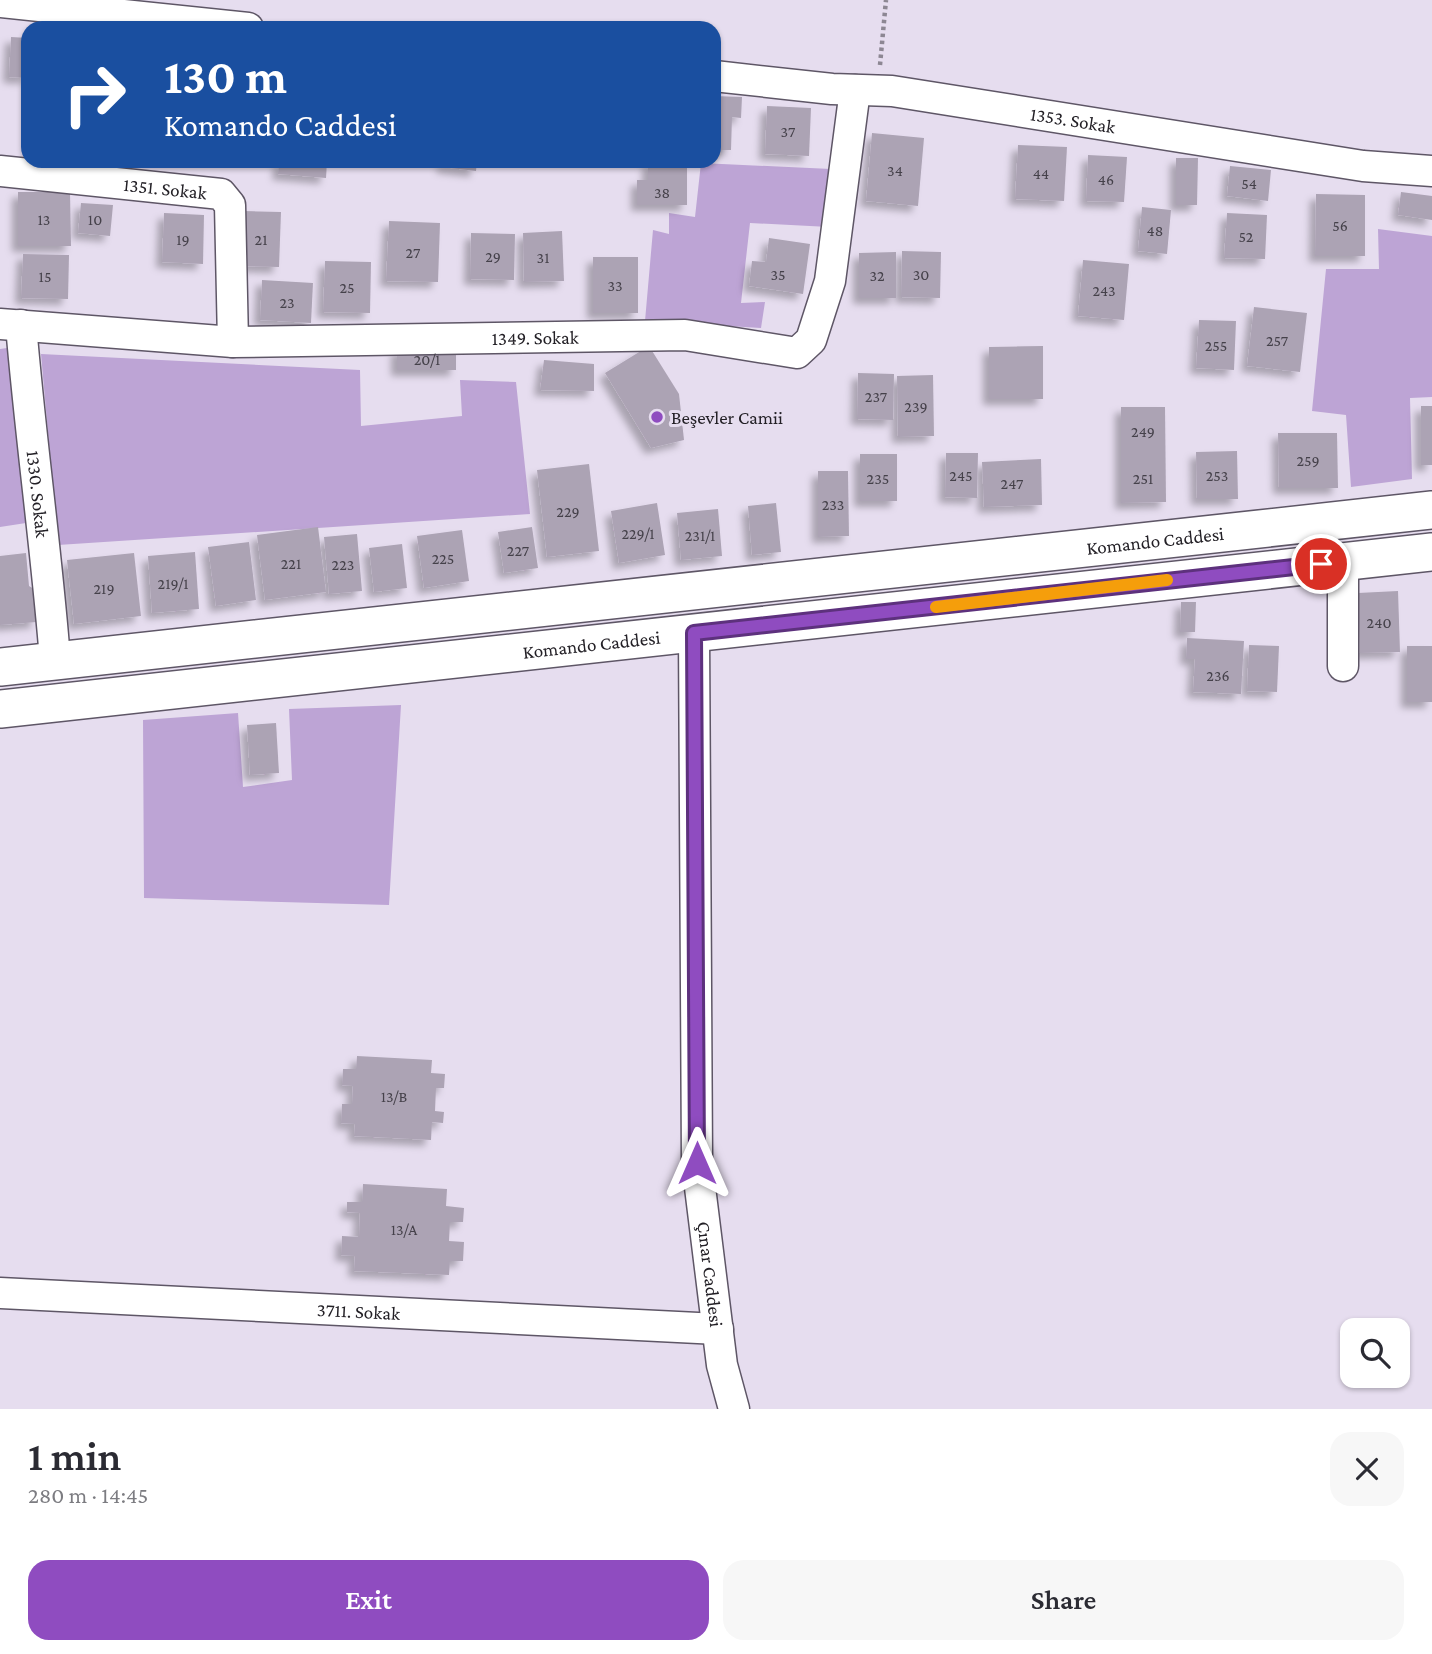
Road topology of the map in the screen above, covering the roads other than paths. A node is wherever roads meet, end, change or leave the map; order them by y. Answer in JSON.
{"nodes":[{"id":1,"x":0,"y":2,"type":"edge"},
{"id":2,"x":71,"y":5,"type":"edge"},
{"id":3,"x":194,"y":21,"type":"edge"},
{"id":4,"x":721,"y":77,"type":"edge"},
{"id":5,"x":867,"y":90,"type":"junction"},
{"id":6,"x":0,"y":171,"type":"edge"},
{"id":7,"x":1432,"y":171,"type":"edge"},
{"id":8,"x":10,"y":325,"type":"edge"},
{"id":9,"x":233,"y":342,"type":"junction"},
{"id":10,"x":1432,"y":510,"type":"edge"},
{"id":11,"x":1432,"y":552,"type":"edge"},
{"id":12,"x":1343,"y":561,"type":"junction"},
{"id":13,"x":694,"y":633,"type":"junction"},
{"id":14,"x":52,"y":661,"type":"junction"},
{"id":15,"x":1343,"y":666,"type":"dead end"},
{"id":16,"x":0,"y":667,"type":"edge"},
{"id":17,"x":0,"y":709,"type":"edge"},
{"id":18,"x":0,"y":1293,"type":"edge"},
{"id":19,"x":718,"y":1329,"type":"junction"},
{"id":20,"x":734,"y":1409,"type":"edge"}],
"edges":[{"from":1,"to":2,"type":"street"},
{"from":2,"to":3,"type":"street"},
{"from":4,"to":5,"type":"street","name":"1353. Sokak"},
{"from":5,"to":7,"type":"street","name":"1353. Sokak"},
{"from":5,"to":9,"type":"street","name":"1349. Sokak"},
{"from":6,"to":9,"type":"street","name":"1351. Sokak"},
{"from":8,"to":9,"type":"street","name":"1349. Sokak"},
{"from":8,"to":14,"type":"street","name":"1330. Sokak"},
{"from":10,"to":14,"type":"main road","name":"Komando Caddesi"},
{"from":11,"to":12,"type":"main road","name":"Komando Caddesi"},
{"from":12,"to":13,"type":"main road","name":"Komando Caddesi"},
{"from":12,"to":15,"type":"street"},
{"from":13,"to":17,"type":"main road","name":"Komando Caddesi"},
{"from":13,"to":19,"type":"street","name":"Çınar Caddesi"},
{"from":14,"to":16,"type":"main road","name":"Komando Caddesi"},
{"from":18,"to":19,"type":"street","name":"3711. Sokak"},
{"from":19,"to":20,"type":"street","name":"Çınar Caddesi"}]}
